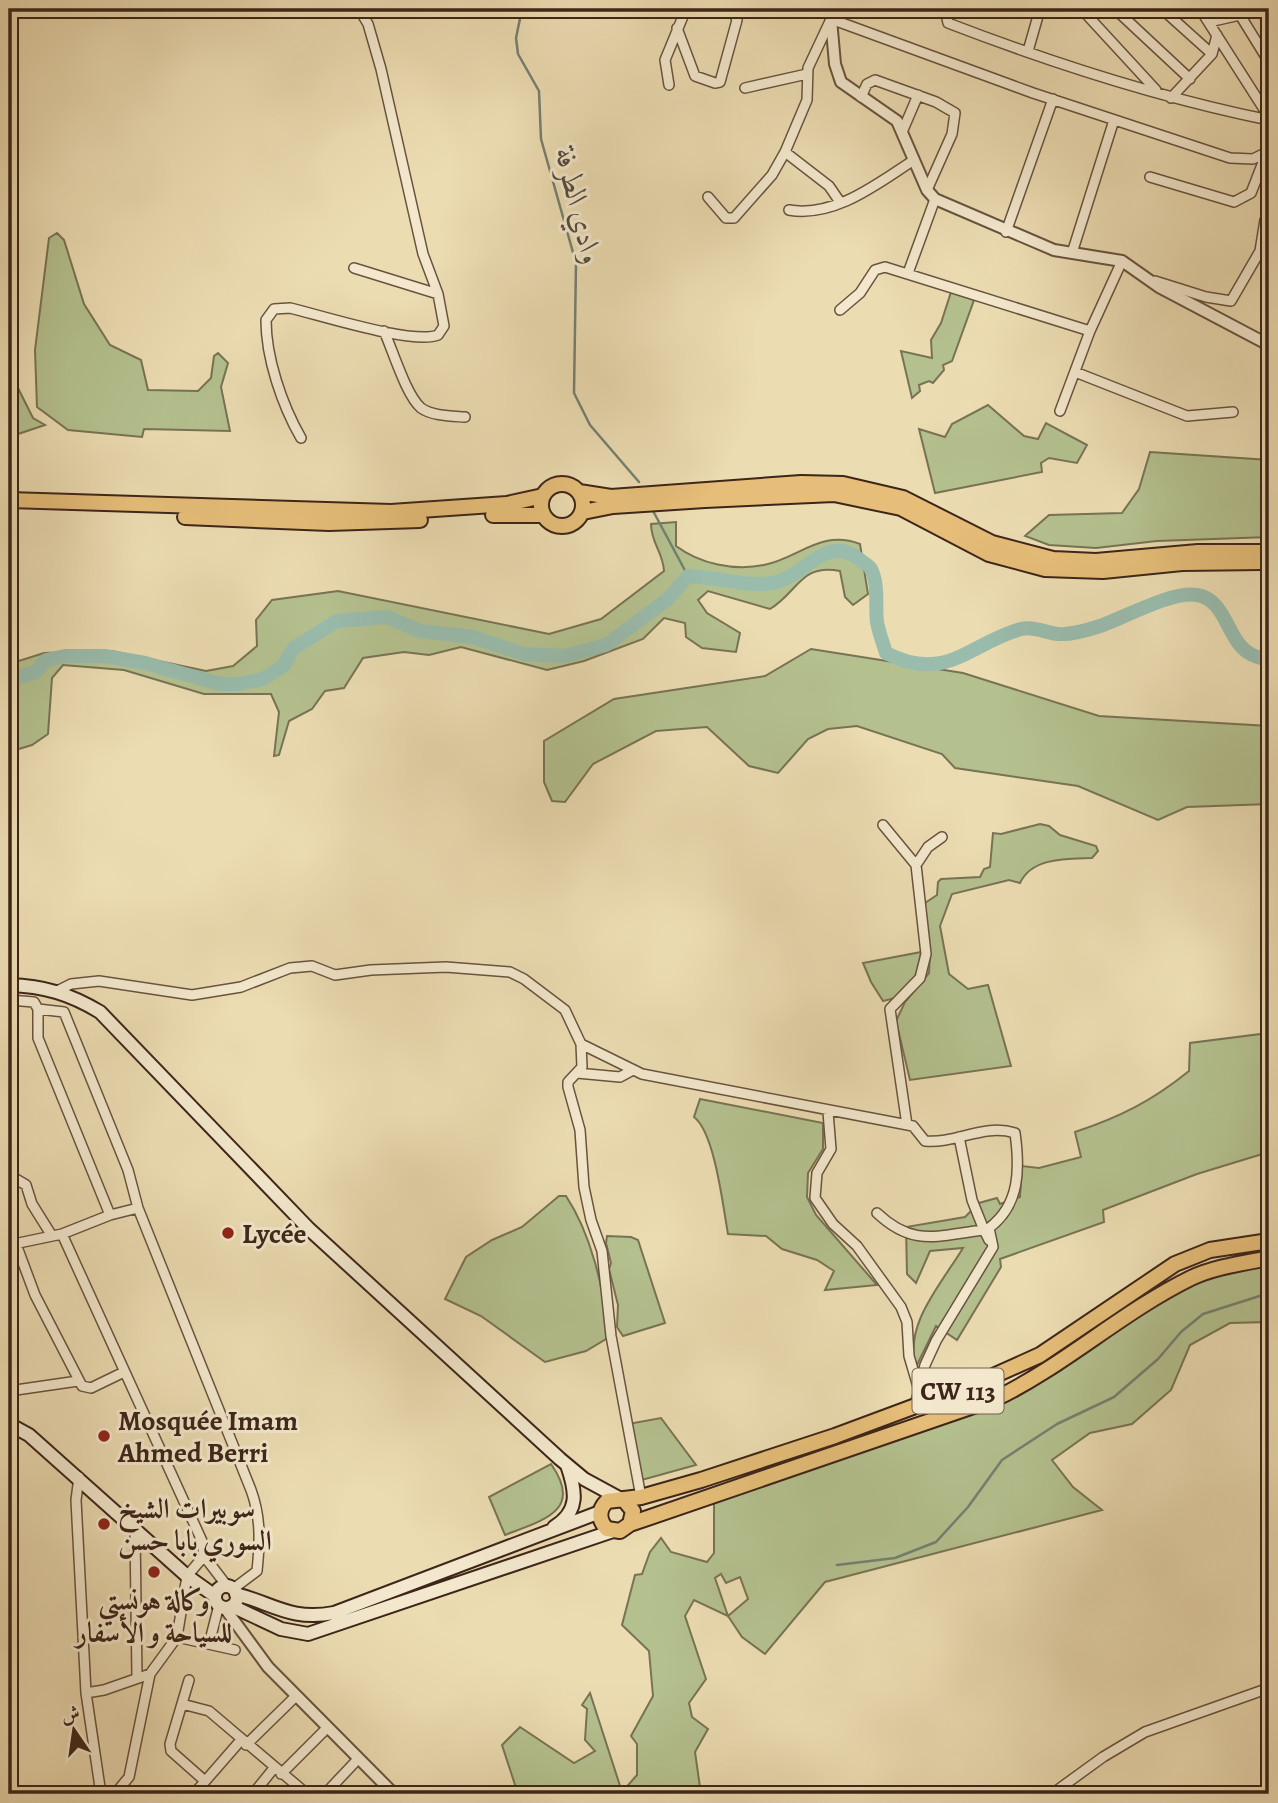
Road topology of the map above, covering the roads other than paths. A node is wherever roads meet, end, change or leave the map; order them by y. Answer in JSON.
{"nodes":[{"id":1,"x":359,"y":9,"type":"edge"},
{"id":2,"x":686,"y":9,"type":"edge"},
{"id":3,"x":732,"y":9,"type":"edge"},
{"id":4,"x":945,"y":9,"type":"edge"},
{"id":5,"x":1040,"y":9,"type":"edge"},
{"id":6,"x":1069,"y":9,"type":"edge"},
{"id":7,"x":1115,"y":9,"type":"edge"},
{"id":8,"x":1162,"y":9,"type":"edge"},
{"id":9,"x":1200,"y":9,"type":"edge"},
{"id":10,"x":1087,"y":11,"type":"edge"},
{"id":11,"x":1241,"y":12,"type":"edge"},
{"id":12,"x":833,"y":14,"type":"edge"},
{"id":13,"x":1209,"y":22,"type":"junction"},
{"id":14,"x":677,"y":28,"type":"junction"},
{"id":15,"x":1217,"y":35,"type":"junction"},
{"id":16,"x":1028,"y":51,"type":"junction"},
{"id":17,"x":1212,"y":54,"type":"junction"},
{"id":18,"x":1269,"y":62,"type":"edge"},
{"id":19,"x":807,"y":74,"type":"junction"},
{"id":20,"x":1190,"y":79,"type":"junction"},
{"id":21,"x":669,"y":85,"type":"dead end"},
{"id":22,"x":745,"y":88,"type":"dead end"},
{"id":23,"x":1157,"y":92,"type":"junction"},
{"id":24,"x":918,"y":95,"type":"junction"},
{"id":25,"x":861,"y":97,"type":"junction"},
{"id":26,"x":1171,"y":98,"type":"junction"},
{"id":27,"x":1053,"y":99,"type":"junction"},
{"id":28,"x":1269,"y":118,"type":"edge"},
{"id":29,"x":1114,"y":120,"type":"junction"},
{"id":30,"x":903,"y":130,"type":"junction"},
{"id":31,"x":1269,"y":135,"type":"edge"},
{"id":32,"x":785,"y":152,"type":"junction"},
{"id":33,"x":1267,"y":152,"type":"junction"},
{"id":34,"x":914,"y":160,"type":"junction"},
{"id":35,"x":1265,"y":170,"type":"edge"},
{"id":36,"x":1150,"y":177,"type":"dead end"},
{"id":37,"x":927,"y":190,"type":"junction"},
{"id":38,"x":708,"y":197,"type":"dead end"},
{"id":39,"x":935,"y":199,"type":"junction"},
{"id":40,"x":840,"y":202,"type":"junction"},
{"id":41,"x":789,"y":210,"type":"dead end"},
{"id":42,"x":1265,"y":220,"type":"dead end"},
{"id":43,"x":1006,"y":232,"type":"junction"},
{"id":44,"x":1072,"y":253,"type":"junction"},
{"id":45,"x":1122,"y":261,"type":"junction"},
{"id":46,"x":354,"y":268,"type":"dead end"},
{"id":47,"x":908,"y":273,"type":"junction"},
{"id":48,"x":1147,"y":278,"type":"junction"},
{"id":49,"x":438,"y":294,"type":"junction"},
{"id":50,"x":840,"y":310,"type":"dead end"},
{"id":51,"x":384,"y":331,"type":"junction"},
{"id":52,"x":1090,"y":331,"type":"junction"},
{"id":53,"x":1269,"y":345,"type":"edge"},
{"id":54,"x":1075,"y":372,"type":"junction"},
{"id":55,"x":1060,"y":411,"type":"dead end"},
{"id":56,"x":1233,"y":412,"type":"dead end"},
{"id":57,"x":465,"y":417,"type":"dead end"},
{"id":58,"x":301,"y":438,"type":"dead end"},
{"id":59,"x":579,"y":492,"type":"junction"},
{"id":60,"x":543,"y":496,"type":"junction"},
{"id":61,"x":9,"y":500,"type":"edge"},
{"id":62,"x":9,"y":509,"type":"edge"},
{"id":63,"x":583,"y":512,"type":"junction"},
{"id":64,"x":543,"y":515,"type":"junction"},
{"id":65,"x":1269,"y":552,"type":"edge"},
{"id":66,"x":1269,"y":562,"type":"edge"},
{"id":67,"x":883,"y":825,"type":"dead end"},
{"id":68,"x":942,"y":837,"type":"dead end"},
{"id":69,"x":916,"y":865,"type":"junction"},
{"id":70,"x":9,"y":985,"type":"edge"},
{"id":71,"x":57,"y":991,"type":"junction"},
{"id":72,"x":9,"y":1000,"type":"edge"},
{"id":73,"x":38,"y":1009,"type":"junction"},
{"id":74,"x":581,"y":1044,"type":"junction"},
{"id":75,"x":633,"y":1070,"type":"junction"},
{"id":76,"x":577,"y":1073,"type":"junction"},
{"id":77,"x":828,"y":1112,"type":"junction"},
{"id":78,"x":907,"y":1125,"type":"junction"},
{"id":79,"x":959,"y":1137,"type":"junction"},
{"id":80,"x":9,"y":1175,"type":"edge"},
{"id":81,"x":138,"y":1208,"type":"junction"},
{"id":82,"x":877,"y":1213,"type":"dead end"},
{"id":83,"x":110,"y":1215,"type":"junction"},
{"id":84,"x":984,"y":1230,"type":"junction"},
{"id":85,"x":57,"y":1235,"type":"junction"},
{"id":86,"x":1269,"y":1241,"type":"edge"},
{"id":87,"x":13,"y":1244,"type":"edge"},
{"id":88,"x":993,"y":1247,"type":"junction"},
{"id":89,"x":1269,"y":1258,"type":"edge"},
{"id":90,"x":124,"y":1372,"type":"junction"},
{"id":91,"x":78,"y":1381,"type":"junction"},
{"id":92,"x":9,"y":1391,"type":"edge"},
{"id":93,"x":917,"y":1399,"type":"junction"},
{"id":94,"x":9,"y":1424,"type":"edge"},
{"id":95,"x":567,"y":1465,"type":"junction"},
{"id":96,"x":79,"y":1477,"type":"junction"},
{"id":97,"x":584,"y":1479,"type":"junction"},
{"id":98,"x":641,"y":1497,"type":"junction"},
{"id":99,"x":622,"y":1500,"type":"junction"},
{"id":100,"x":601,"y":1509,"type":"junction"},
{"id":101,"x":630,"y":1524,"type":"junction"},
{"id":102,"x":135,"y":1531,"type":"junction"},
{"id":103,"x":613,"y":1531,"type":"junction"},
{"id":104,"x":533,"y":1540,"type":"junction"},
{"id":105,"x":204,"y":1556,"type":"junction"},
{"id":106,"x":187,"y":1576,"type":"junction"},
{"id":107,"x":226,"y":1596,"type":"junction"},
{"id":108,"x":177,"y":1637,"type":"junction"},
{"id":109,"x":209,"y":1644,"type":"junction"},
{"id":110,"x":235,"y":1650,"type":"dead end"},
{"id":111,"x":150,"y":1674,"type":"junction"},
{"id":112,"x":137,"y":1678,"type":"junction"},
{"id":113,"x":188,"y":1680,"type":"dead end"},
{"id":114,"x":1269,"y":1688,"type":"edge"},
{"id":115,"x":86,"y":1693,"type":"junction"},
{"id":116,"x":296,"y":1696,"type":"junction"},
{"id":117,"x":183,"y":1704,"type":"junction"},
{"id":118,"x":327,"y":1728,"type":"junction"},
{"id":119,"x":244,"y":1742,"type":"junction"},
{"id":120,"x":357,"y":1760,"type":"junction"},
{"id":121,"x":278,"y":1771,"type":"junction"},
{"id":122,"x":205,"y":1781,"type":"junction"},
{"id":123,"x":9,"y":1786,"type":"edge"},
{"id":124,"x":392,"y":1793,"type":"edge"},
{"id":125,"x":16,"y":1794,"type":"edge"},
{"id":126,"x":101,"y":1794,"type":"edge"},
{"id":127,"x":115,"y":1794,"type":"edge"},
{"id":128,"x":194,"y":1794,"type":"edge"},
{"id":129,"x":253,"y":1794,"type":"edge"},
{"id":130,"x":307,"y":1794,"type":"edge"},
{"id":131,"x":326,"y":1794,"type":"edge"},
{"id":132,"x":1052,"y":1794,"type":"edge"}],
"edges":[{"from":1,"to":49,"type":"street"},
{"from":2,"to":14,"type":"street"},
{"from":3,"to":14,"type":"street"},
{"from":4,"to":16,"type":"street"},
{"from":5,"to":16,"type":"street"},
{"from":6,"to":10,"type":"street"},
{"from":7,"to":20,"type":"street"},
{"from":8,"to":17,"type":"street"},
{"from":9,"to":13,"type":"street"},
{"from":10,"to":23,"type":"street"},
{"from":11,"to":13,"type":"street"},
{"from":11,"to":18,"type":"street"},
{"from":12,"to":19,"type":"street"},
{"from":12,"to":25,"type":"street"},
{"from":12,"to":27,"type":"street"},
{"from":13,"to":15,"type":"street"},
{"from":14,"to":21,"type":"street"},
{"from":15,"to":17,"type":"street"},
{"from":15,"to":28,"type":"street"},
{"from":16,"to":23,"type":"street"},
{"from":17,"to":20,"type":"street"},
{"from":19,"to":22,"type":"street"},
{"from":19,"to":32,"type":"street"},
{"from":20,"to":26,"type":"street"},
{"from":23,"to":26,"type":"street"},
{"from":24,"to":25,"type":"street"},
{"from":24,"to":30,"type":"street"},
{"from":24,"to":37,"type":"street"},
{"from":25,"to":30,"type":"street"},
{"from":26,"to":28,"type":"street"},
{"from":27,"to":29,"type":"street"},
{"from":27,"to":43,"type":"street"},
{"from":29,"to":33,"type":"street"},
{"from":29,"to":44,"type":"street"},
{"from":30,"to":34,"type":"street"},
{"from":31,"to":33,"type":"street"},
{"from":32,"to":38,"type":"street"},
{"from":32,"to":40,"type":"street"},
{"from":33,"to":35,"type":"street"},
{"from":34,"to":37,"type":"street"},
{"from":34,"to":40,"type":"street"},
{"from":35,"to":36,"type":"street"},
{"from":37,"to":39,"type":"street"},
{"from":39,"to":43,"type":"street"},
{"from":39,"to":47,"type":"street"},
{"from":40,"to":41,"type":"street"},
{"from":42,"to":48,"type":"street"},
{"from":43,"to":44,"type":"street"},
{"from":44,"to":45,"type":"street"},
{"from":45,"to":48,"type":"street"},
{"from":45,"to":52,"type":"street"},
{"from":46,"to":49,"type":"street"},
{"from":47,"to":50,"type":"street"},
{"from":47,"to":52,"type":"street"},
{"from":48,"to":53,"type":"street"},
{"from":49,"to":51,"type":"street"},
{"from":51,"to":57,"type":"street"},
{"from":51,"to":58,"type":"street"},
{"from":52,"to":54,"type":"street"},
{"from":54,"to":55,"type":"street"},
{"from":54,"to":56,"type":"street"},
{"from":59,"to":60,"type":"highway"},
{"from":59,"to":63,"type":"highway"},
{"from":59,"to":65,"type":"highway"},
{"from":60,"to":61,"type":"highway"},
{"from":60,"to":64,"type":"highway"},
{"from":62,"to":64,"type":"highway"},
{"from":63,"to":64,"type":"highway"},
{"from":63,"to":66,"type":"highway"},
{"from":67,"to":69,"type":"street"},
{"from":68,"to":69,"type":"street"},
{"from":69,"to":78,"type":"street"},
{"from":70,"to":71,"type":"main road"},
{"from":71,"to":74,"type":"street"},
{"from":71,"to":95,"type":"main road"},
{"from":72,"to":73,"type":"street"},
{"from":73,"to":81,"type":"street"},
{"from":73,"to":83,"type":"street"},
{"from":74,"to":75,"type":"street"},
{"from":74,"to":76,"type":"street"},
{"from":75,"to":76,"type":"street"},
{"from":75,"to":77,"type":"street"},
{"from":76,"to":98,"type":"street"},
{"from":77,"to":78,"type":"street"},
{"from":77,"to":93,"type":"street"},
{"from":78,"to":79,"type":"street"},
{"from":79,"to":84,"type":"street"},
{"from":79,"to":88,"type":"street"},
{"from":80,"to":85,"type":"street"},
{"from":81,"to":83,"type":"street"},
{"from":81,"to":107,"type":"street"},
{"from":82,"to":84,"type":"street"},
{"from":83,"to":85,"type":"street"},
{"from":84,"to":88,"type":"street"},
{"from":85,"to":87,"type":"street"},
{"from":85,"to":90,"type":"street"},
{"from":86,"to":93,"type":"highway","number":"CW 113"},
{"from":87,"to":91,"type":"street"},
{"from":88,"to":93,"type":"street"},
{"from":89,"to":101,"type":"highway"},
{"from":90,"to":91,"type":"street"},
{"from":90,"to":105,"type":"street"},
{"from":91,"to":92,"type":"street"},
{"from":93,"to":98,"type":"highway","number":"CW 113"},
{"from":94,"to":96,"type":"main road"},
{"from":95,"to":97,"type":"main road"},
{"from":95,"to":104,"type":"main road"},
{"from":96,"to":102,"type":"main road"},
{"from":96,"to":115,"type":"street"},
{"from":97,"to":99,"type":"main road"},
{"from":97,"to":100,"type":"main road"},
{"from":98,"to":99,"type":"highway","number":"CW 113"},
{"from":99,"to":100,"type":"highway"},
{"from":99,"to":101,"type":"highway"},
{"from":100,"to":103,"type":"highway"},
{"from":100,"to":104,"type":"main road"},
{"from":101,"to":103,"type":"highway"},
{"from":102,"to":106,"type":"main road"},
{"from":102,"to":112,"type":"street"},
{"from":103,"to":107,"type":"main road"},
{"from":104,"to":107,"type":"main road"},
{"from":105,"to":106,"type":"street"},
{"from":105,"to":107,"type":"street"},
{"from":106,"to":107,"type":"main road"},
{"from":106,"to":108,"type":"street"},
{"from":107,"to":109,"type":"street"},
{"from":107,"to":116,"type":"street"},
{"from":108,"to":109,"type":"street"},
{"from":108,"to":111,"type":"street"},
{"from":109,"to":110,"type":"street"},
{"from":111,"to":112,"type":"street"},
{"from":111,"to":127,"type":"street"},
{"from":112,"to":115,"type":"street"},
{"from":113,"to":117,"type":"street"},
{"from":114,"to":132,"type":"street"},
{"from":115,"to":126,"type":"street"},
{"from":116,"to":118,"type":"street"},
{"from":116,"to":119,"type":"street"},
{"from":117,"to":119,"type":"street"},
{"from":117,"to":122,"type":"street"},
{"from":118,"to":120,"type":"street"},
{"from":118,"to":121,"type":"street"},
{"from":119,"to":121,"type":"street"},
{"from":119,"to":122,"type":"street"},
{"from":120,"to":124,"type":"street"},
{"from":120,"to":131,"type":"street"},
{"from":121,"to":129,"type":"street"},
{"from":121,"to":130,"type":"street"},
{"from":122,"to":128,"type":"street"},
{"from":123,"to":125,"type":"street"}]}
